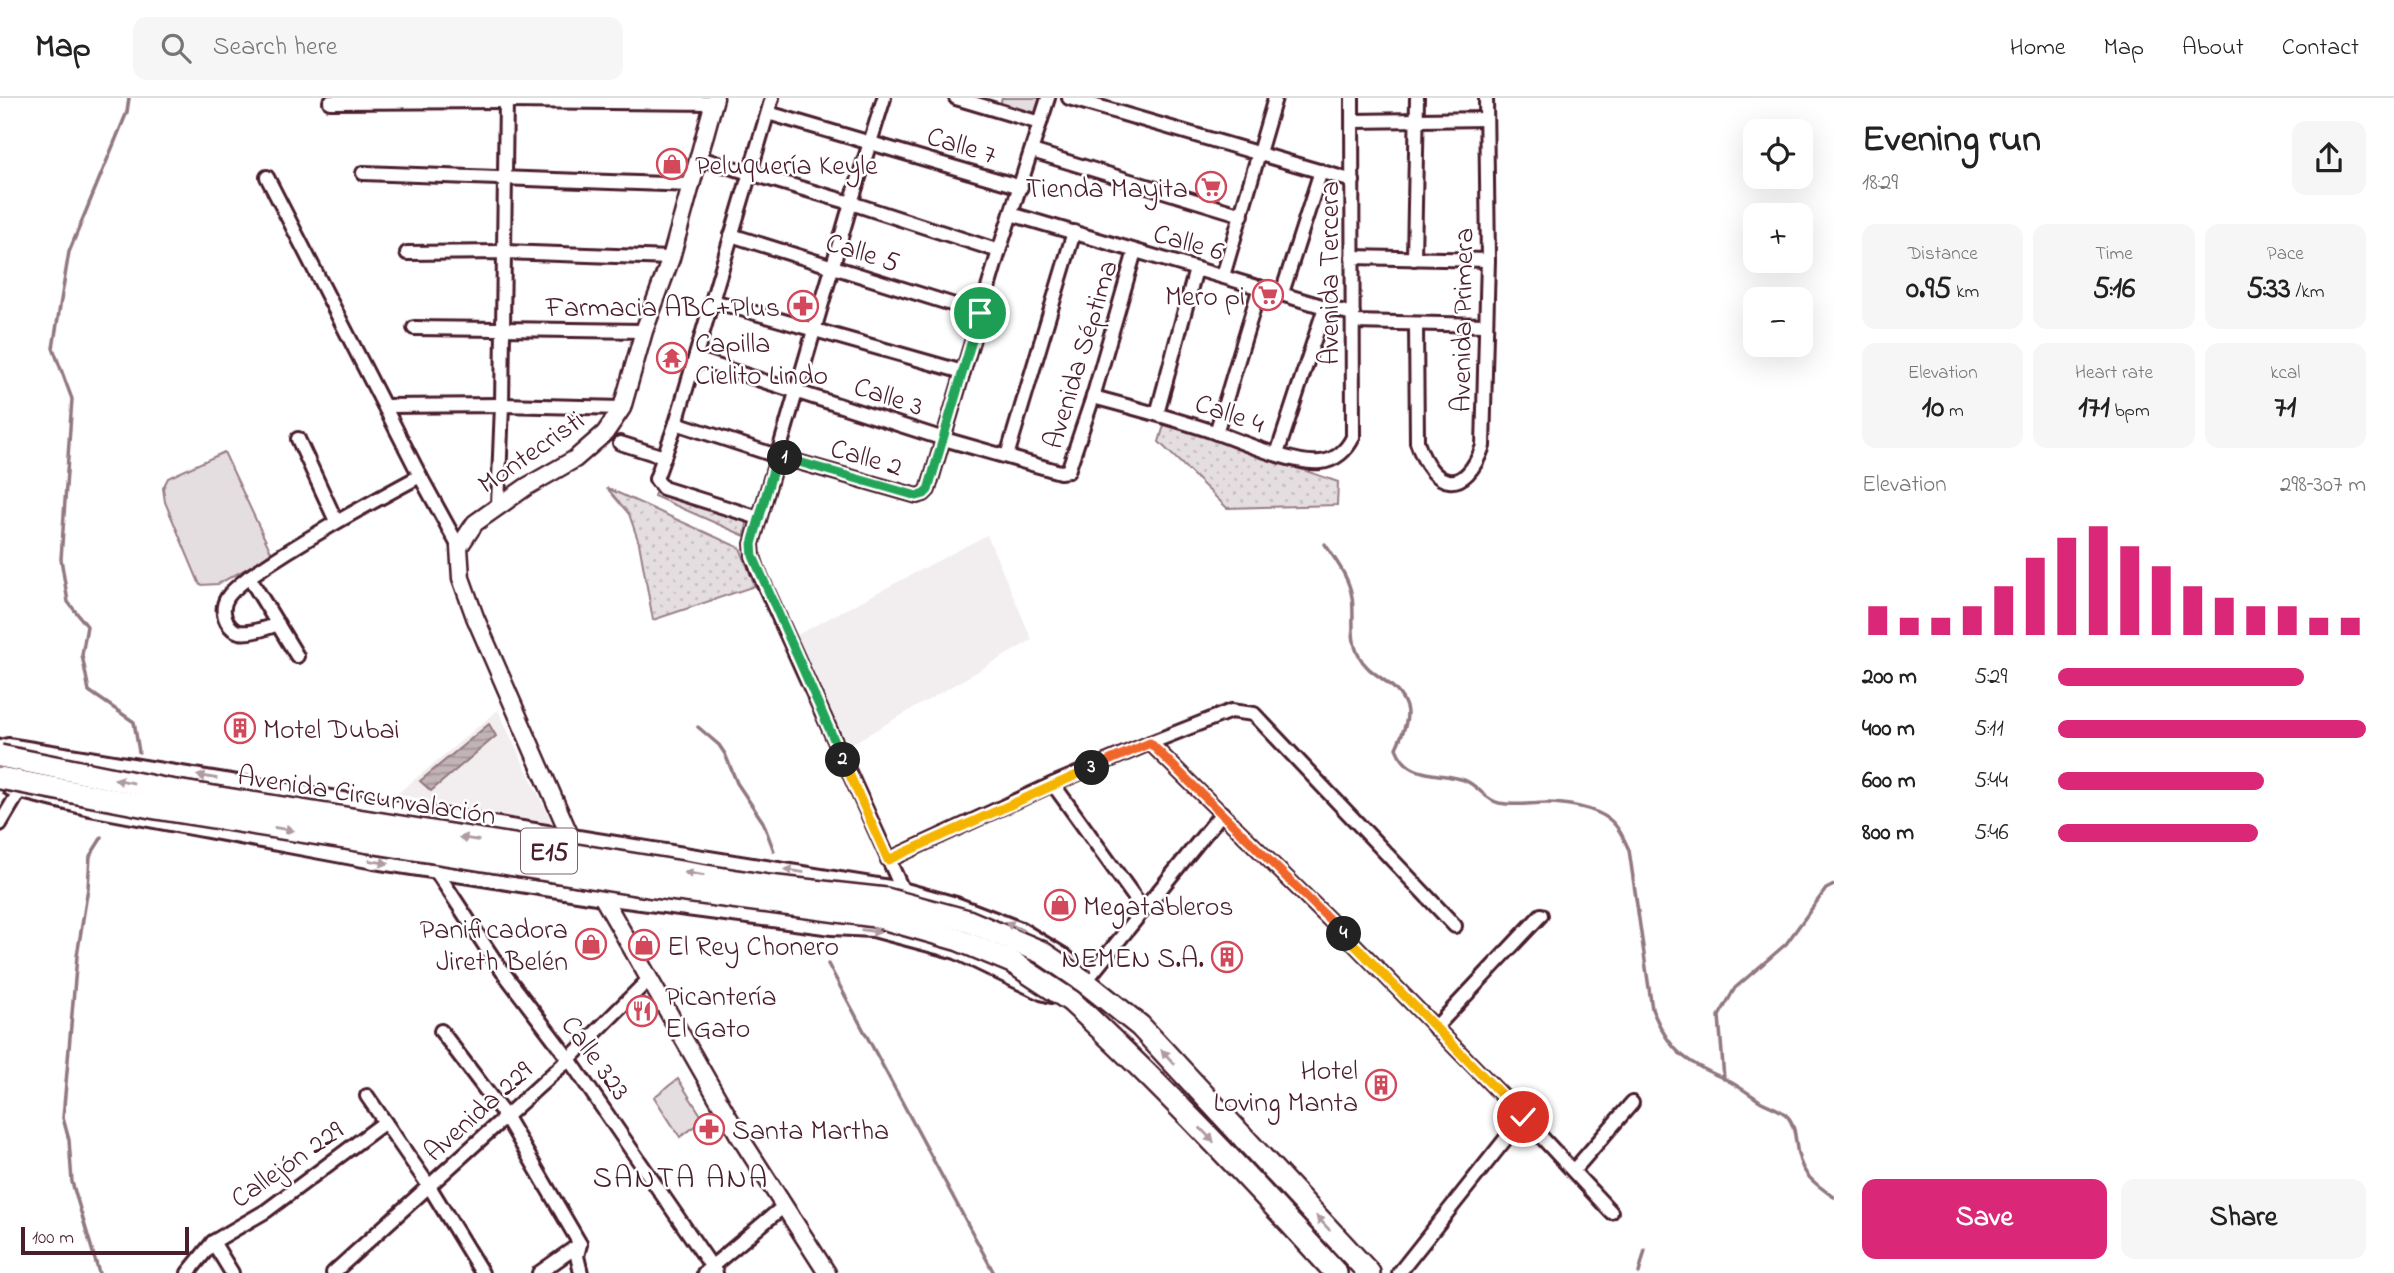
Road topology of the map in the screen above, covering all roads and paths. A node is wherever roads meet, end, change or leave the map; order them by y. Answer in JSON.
{"nodes":[{"id":1,"x":772,"y":98,"type":"edge"},
{"id":2,"x":884,"y":98,"type":"edge"},
{"id":3,"x":956,"y":98,"type":"edge"},
{"id":4,"x":1048,"y":98,"type":"edge"},
{"id":5,"x":1069,"y":98,"type":"edge"},
{"id":6,"x":1275,"y":98,"type":"edge"},
{"id":7,"x":1352,"y":98,"type":"edge"},
{"id":8,"x":1417,"y":98,"type":"edge"},
{"id":9,"x":1486,"y":98,"type":"edge"},
{"id":10,"x":506,"y":99,"type":"edge"},
{"id":11,"x":714,"y":101,"type":"edge"},
{"id":12,"x":330,"y":102,"type":"dead end"},
{"id":13,"x":768,"y":113,"type":"junction"},
{"id":14,"x":1486,"y":119,"type":"junction"},
{"id":15,"x":1417,"y":120,"type":"junction"},
{"id":16,"x":1353,"y":121,"type":"junction"},
{"id":17,"x":1040,"y":123,"type":"junction"},
{"id":18,"x":870,"y":142,"type":"junction"},
{"id":19,"x":1032,"y":151,"type":"junction"},
{"id":20,"x":1259,"y":152,"type":"junction"},
{"id":21,"x":699,"y":158,"type":"junction"},
{"id":22,"x":1321,"y":171,"type":"junction"},
{"id":23,"x":749,"y":172,"type":"junction"},
{"id":24,"x":363,"y":173,"type":"dead end"},
{"id":25,"x":267,"y":177,"type":"dead end"},
{"id":26,"x":505,"y":180,"type":"junction"},
{"id":27,"x":1353,"y":181,"type":"junction"},
{"id":28,"x":692,"y":185,"type":"junction"},
{"id":29,"x":1021,"y":187,"type":"junction"},
{"id":30,"x":851,"y":202,"type":"junction"},
{"id":31,"x":1011,"y":214,"type":"junction"},
{"id":32,"x":1242,"y":215,"type":"junction"},
{"id":33,"x":1074,"y":232,"type":"junction"},
{"id":34,"x":731,"y":235,"type":"junction"},
{"id":35,"x":999,"y":251,"type":"junction"},
{"id":36,"x":1135,"y":251,"type":"junction"},
{"id":37,"x":504,"y":252,"type":"junction"},
{"id":38,"x":407,"y":253,"type":"dead end"},
{"id":39,"x":1352,"y":257,"type":"junction"},
{"id":40,"x":671,"y":258,"type":"junction"},
{"id":41,"x":1414,"y":258,"type":"junction"},
{"id":42,"x":1488,"y":260,"type":"junction"},
{"id":43,"x":832,"y":268,"type":"junction"},
{"id":44,"x":1196,"y":270,"type":"junction"},
{"id":45,"x":1223,"y":276,"type":"junction"},
{"id":46,"x":1260,"y":287,"type":"junction"},
{"id":47,"x":1282,"y":293,"type":"junction"},
{"id":48,"x":713,"y":301,"type":"junction"},
{"id":49,"x":1325,"y":307,"type":"junction"},
{"id":50,"x":980,"y":313,"type":"junction"},
{"id":51,"x":1353,"y":318,"type":"junction"},
{"id":52,"x":1416,"y":324,"type":"junction"},
{"id":53,"x":1486,"y":325,"type":"junction"},
{"id":54,"x":414,"y":328,"type":"dead end"},
{"id":55,"x":502,"y":330,"type":"junction"},
{"id":56,"x":814,"y":330,"type":"junction"},
{"id":57,"x":644,"y":331,"type":"junction"},
{"id":58,"x":695,"y":359,"type":"junction"},
{"id":59,"x":963,"y":372,"type":"junction"},
{"id":60,"x":796,"y":390,"type":"junction"},
{"id":61,"x":1093,"y":397,"type":"junction"},
{"id":62,"x":502,"y":405,"type":"junction"},
{"id":63,"x":386,"y":406,"type":"junction"},
{"id":64,"x":622,"y":408,"type":"junction"},
{"id":65,"x":1157,"y":414,"type":"junction"},
{"id":66,"x":676,"y":423,"type":"junction"},
{"id":67,"x":1216,"y":433,"type":"junction"},
{"id":68,"x":298,"y":439,"type":"dead end"},
{"id":69,"x":944,"y":439,"type":"junction"},
{"id":70,"x":620,"y":443,"type":"dead end"},
{"id":71,"x":1349,"y":447,"type":"joint"},
{"id":72,"x":1277,"y":454,"type":"junction"},
{"id":73,"x":777,"y":456,"type":"junction"},
{"id":74,"x":1007,"y":456,"type":"junction"},
{"id":75,"x":664,"y":457,"type":"junction"},
{"id":76,"x":1068,"y":471,"type":"joint"},
{"id":77,"x":419,"y":476,"type":"junction"},
{"id":78,"x":498,"y":505,"type":"junction"},
{"id":79,"x":759,"y":518,"type":"junction"},
{"id":80,"x":336,"y":521,"type":"junction"},
{"id":81,"x":459,"y":547,"type":"junction"},
{"id":82,"x":249,"y":577,"type":"junction"},
{"id":83,"x":278,"y":624,"type":"junction"},
{"id":84,"x":297,"y":656,"type":"dead end"},
{"id":85,"x":1150,"y":743,"type":"junction"},
{"id":86,"x":0,"y":747,"type":"edge"},
{"id":87,"x":0,"y":756,"type":"edge"},
{"id":88,"x":0,"y":778,"type":"edge"},
{"id":89,"x":1053,"y":784,"type":"junction"},
{"id":90,"x":0,"y":785,"type":"edge"},
{"id":91,"x":19,"y":792,"type":"junction"},
{"id":92,"x":1222,"y":813,"type":"junction"},
{"id":93,"x":0,"y":824,"type":"edge"},
{"id":94,"x":570,"y":836,"type":"junction"},
{"id":95,"x":888,"y":860,"type":"junction"},
{"id":96,"x":436,"y":871,"type":"junction"},
{"id":97,"x":902,"y":889,"type":"junction"},
{"id":98,"x":603,"y":898,"type":"junction"},
{"id":99,"x":1143,"y":909,"type":"junction"},
{"id":100,"x":1541,"y":915,"type":"dead end"},
{"id":101,"x":1455,"y":926,"type":"dead end"},
{"id":102,"x":649,"y":979,"type":"junction"},
{"id":103,"x":1085,"y":982,"type":"junction"},
{"id":104,"x":1071,"y":1001,"type":"junction"},
{"id":105,"x":1435,"y":1028,"type":"junction"},
{"id":106,"x":441,"y":1031,"type":"dead end"},
{"id":107,"x":569,"y":1059,"type":"junction"},
{"id":108,"x":367,"y":1097,"type":"dead end"},
{"id":109,"x":1632,"y":1103,"type":"dead end"},
{"id":110,"x":506,"y":1116,"type":"junction"},
{"id":111,"x":1523,"y":1117,"type":"junction"},
{"id":112,"x":385,"y":1122,"type":"junction"},
{"id":113,"x":1574,"y":1170,"type":"junction"},
{"id":114,"x":429,"y":1186,"type":"junction"},
{"id":115,"x":784,"y":1206,"type":"junction"},
{"id":116,"x":1611,"y":1212,"type":"dead end"},
{"id":117,"x":213,"y":1241,"type":"junction"},
{"id":118,"x":580,"y":1244,"type":"junction"},
{"id":119,"x":710,"y":1271,"type":"edge"},
{"id":120,"x":1364,"y":1271,"type":"edge"},
{"id":121,"x":188,"y":1273,"type":"edge"},
{"id":122,"x":232,"y":1273,"type":"edge"},
{"id":123,"x":333,"y":1273,"type":"edge"},
{"id":124,"x":482,"y":1273,"type":"edge"},
{"id":125,"x":538,"y":1273,"type":"edge"},
{"id":126,"x":581,"y":1273,"type":"edge"},
{"id":127,"x":827,"y":1273,"type":"edge"},
{"id":128,"x":1336,"y":1273,"type":"edge"},
{"id":129,"x":1399,"y":1273,"type":"edge"}],
"edges":[{"from":1,"to":13,"type":"street"},
{"from":2,"to":18,"type":"street"},
{"from":3,"to":17,"type":"street"},
{"from":4,"to":17,"type":"street"},
{"from":5,"to":20,"type":"street"},
{"from":6,"to":20,"type":"street"},
{"from":7,"to":16,"type":"street","name":"Avenida Tercera"},
{"from":8,"to":15,"type":"street"},
{"from":9,"to":14,"type":"street","name":"Avenida Primera"},
{"from":10,"to":11,"type":"street"},
{"from":10,"to":12,"type":"street"},
{"from":10,"to":26,"type":"street"},
{"from":11,"to":21,"type":"street","name":"Montecristi"},
{"from":13,"to":18,"type":"street","name":"Calle 7"},
{"from":13,"to":23,"type":"street"},
{"from":14,"to":15,"type":"street"},
{"from":14,"to":42,"type":"street","name":"Avenida Primera"},
{"from":15,"to":16,"type":"street"},
{"from":15,"to":41,"type":"street"},
{"from":16,"to":27,"type":"street","name":"Avenida Tercera"},
{"from":17,"to":19,"type":"street"},
{"from":18,"to":29,"type":"street","name":"Calle 7"},
{"from":18,"to":30,"type":"street"},
{"from":19,"to":29,"type":"street"},
{"from":19,"to":32,"type":"street","name":"Calle 7"},
{"from":20,"to":22,"type":"street"},
{"from":20,"to":32,"type":"street"},
{"from":21,"to":23,"type":"street"},
{"from":21,"to":28,"type":"street","name":"Montecristi"},
{"from":22,"to":27,"type":"street"},
{"from":22,"to":47,"type":"street"},
{"from":23,"to":30,"type":"street"},
{"from":23,"to":34,"type":"street"},
{"from":24,"to":26,"type":"street"},
{"from":25,"to":63,"type":"street"},
{"from":26,"to":28,"type":"street"},
{"from":26,"to":37,"type":"street"},
{"from":27,"to":39,"type":"street","name":"Avenida Tercera"},
{"from":28,"to":40,"type":"street","name":"Montecristi"},
{"from":29,"to":31,"type":"street"},
{"from":30,"to":35,"type":"street"},
{"from":30,"to":43,"type":"street"},
{"from":31,"to":33,"type":"street","name":"Calle 6"},
{"from":31,"to":35,"type":"street"},
{"from":32,"to":45,"type":"street"},
{"from":33,"to":36,"type":"street","name":"Calle 6"},
{"from":33,"to":74,"type":"street"},
{"from":34,"to":43,"type":"street","name":"Calle 5"},
{"from":34,"to":48,"type":"street"},
{"from":35,"to":50,"type":"street"},
{"from":36,"to":44,"type":"street","name":"Calle 6"},
{"from":36,"to":61,"type":"street","name":"Avenida Séptima"},
{"from":37,"to":38,"type":"street"},
{"from":37,"to":40,"type":"street"},
{"from":37,"to":55,"type":"street"},
{"from":39,"to":41,"type":"street"},
{"from":39,"to":51,"type":"street","name":"Avenida Tercera"},
{"from":40,"to":57,"type":"street","name":"Montecristi"},
{"from":41,"to":42,"type":"street"},
{"from":42,"to":53,"type":"street","name":"Avenida Primera"},
{"from":43,"to":50,"type":"street","name":"Calle 5"},
{"from":43,"to":56,"type":"street"},
{"from":44,"to":45,"type":"street","name":"Calle 6"},
{"from":44,"to":65,"type":"street"},
{"from":45,"to":46,"type":"street","name":"Calle 6"},
{"from":46,"to":47,"type":"street","name":"Calle 6"},
{"from":46,"to":67,"type":"street"},
{"from":47,"to":49,"type":"street","name":"Calle 6"},
{"from":48,"to":56,"type":"street"},
{"from":48,"to":58,"type":"street"},
{"from":49,"to":51,"type":"street","name":"Calle 6"},
{"from":49,"to":72,"type":"street"},
{"from":50,"to":59,"type":"street"},
{"from":51,"to":52,"type":"street","name":"Calle 6"},
{"from":51,"to":71,"type":"street","name":"Avenida Tercera"},
{"from":52,"to":53,"type":"street","name":"Calle 6"},
{"from":52,"to":53,"type":"street","name":"Avenida Primera"},
{"from":54,"to":55,"type":"street"},
{"from":55,"to":57,"type":"street"},
{"from":55,"to":62,"type":"street"},
{"from":56,"to":59,"type":"street"},
{"from":56,"to":60,"type":"street"},
{"from":57,"to":64,"type":"street","name":"Montecristi"},
{"from":58,"to":60,"type":"street","name":"Calle 3"},
{"from":58,"to":66,"type":"street"},
{"from":59,"to":69,"type":"street"},
{"from":60,"to":69,"type":"street","name":"Calle 3"},
{"from":60,"to":73,"type":"street"},
{"from":61,"to":65,"type":"street","name":"Calle 4"},
{"from":61,"to":76,"type":"street","name":"Avenida Séptima"},
{"from":62,"to":63,"type":"street"},
{"from":62,"to":64,"type":"street"},
{"from":62,"to":78,"type":"street"},
{"from":63,"to":77,"type":"street"},
{"from":64,"to":78,"type":"street","name":"Montecristi"},
{"from":65,"to":67,"type":"street","name":"Calle 4"},
{"from":66,"to":73,"type":"street","name":"Calle 2"},
{"from":66,"to":75,"type":"street"},
{"from":67,"to":72,"type":"street","name":"Calle 4"},
{"from":68,"to":80,"type":"street"},
{"from":69,"to":73,"type":"street","name":"Calle 2"},
{"from":69,"to":74,"type":"street","name":"Calle 3"},
{"from":70,"to":75,"type":"street"},
{"from":71,"to":72,"type":"street","name":"Calle 4"},
{"from":73,"to":79,"type":"street"},
{"from":74,"to":76,"type":"street","name":"Calle 3"},
{"from":75,"to":79,"type":"street"},
{"from":77,"to":80,"type":"street"},
{"from":77,"to":81,"type":"street"},
{"from":78,"to":81,"type":"street","name":"Montecristi"},
{"from":79,"to":95,"type":"street"},
{"from":80,"to":82,"type":"street"},
{"from":81,"to":94,"type":"street"},
{"from":82,"to":83,"type":"street"},
{"from":82,"to":83,"type":"street"},
{"from":83,"to":84,"type":"street"},
{"from":85,"to":89,"type":"street"},
{"from":85,"to":92,"type":"street"},
{"from":85,"to":101,"type":"street"},
{"from":94,"to":86,"type":"street","name":"Avenida Circunvalación","number":"E15","one_way":true},
{"from":103,"to":87,"type":"highway","name":"Avenida Circunvalación","number":"E15","one_way":true,"bridge":true},
{"from":88,"to":104,"type":"highway","name":"Avenida Circunvalación","number":"E15","one_way":true,"bridge":true},
{"from":89,"to":95,"type":"street"},
{"from":89,"to":99,"type":"street"},
{"from":90,"to":91,"type":"street","name":"Avenida Circunvalación","number":"E15"},
{"from":91,"to":93,"type":"street"},
{"from":91,"to":96,"type":"street","name":"Avenida Circunvalación","number":"E15","one_way":true},
{"from":92,"to":99,"type":"street"},
{"from":92,"to":105,"type":"street"},
{"from":97,"to":94,"type":"street","name":"Avenida Circunvalación","number":"E15","one_way":true},
{"from":94,"to":98,"type":"street"},
{"from":95,"to":97,"type":"street"},
{"from":96,"to":98,"type":"street","name":"Avenida Circunvalación","number":"E15"},
{"from":96,"to":107,"type":"street","name":"Calle 323"},
{"from":103,"to":97,"type":"street","name":"Avenida Circunvalación","number":"E15","one_way":true},
{"from":98,"to":102,"type":"street"},
{"from":98,"to":104,"type":"street","name":"Avenida Circunvalación","number":"E15","one_way":true},
{"from":99,"to":103,"type":"street"},
{"from":100,"to":105,"type":"street"},
{"from":102,"to":107,"type":"street","name":"Avenida 229"},
{"from":102,"to":115,"type":"street"},
{"from":120,"to":103,"type":"highway","name":"Avenida Circunvalación","number":"E15","one_way":true},
{"from":104,"to":128,"type":"highway","name":"Avenida Circunvalación","number":"E15","one_way":true},
{"from":105,"to":111,"type":"street"},
{"from":106,"to":110,"type":"street"},
{"from":107,"to":110,"type":"street","name":"Avenida 229"},
{"from":107,"to":119,"type":"street","name":"Calle 323"},
{"from":108,"to":112,"type":"street"},
{"from":109,"to":113,"type":"street"},
{"from":110,"to":114,"type":"street","name":"Avenida 229"},
{"from":110,"to":118,"type":"street"},
{"from":111,"to":113,"type":"street"},
{"from":111,"to":129,"type":"street"},
{"from":112,"to":114,"type":"street"},
{"from":112,"to":117,"type":"street","name":"Callejón 229"},
{"from":113,"to":116,"type":"street"},
{"from":114,"to":123,"type":"street","name":"Avenida 229"},
{"from":114,"to":124,"type":"street"},
{"from":115,"to":119,"type":"street"},
{"from":115,"to":127,"type":"street"},
{"from":117,"to":121,"type":"street"},
{"from":117,"to":122,"type":"street"},
{"from":118,"to":125,"type":"street"},
{"from":118,"to":126,"type":"street"}]}
